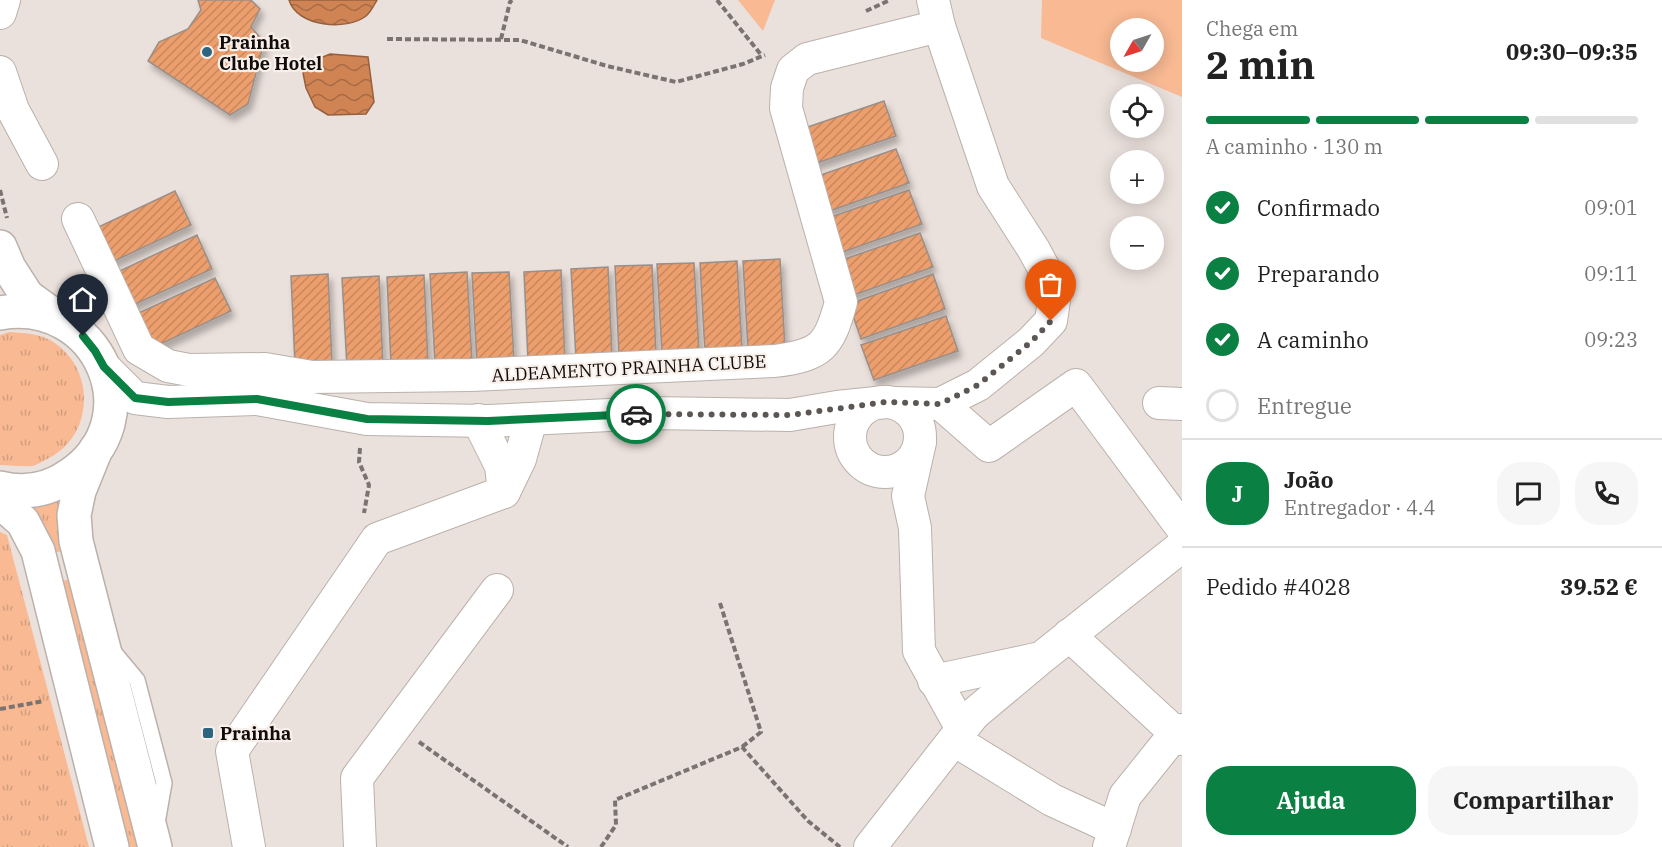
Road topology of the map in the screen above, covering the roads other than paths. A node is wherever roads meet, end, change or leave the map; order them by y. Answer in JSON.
{"nodes":[{"id":1,"x":4,"y":0,"type":"edge"},
{"id":2,"x":0,"y":13,"type":"edge"},
{"id":3,"x":936,"y":13,"type":"edge"},
{"id":4,"x":0,"y":72,"type":"edge"},
{"id":5,"x":42,"y":164,"type":"dead end"},
{"id":6,"x":78,"y":219,"type":"dead end"},
{"id":7,"x":0,"y":247,"type":"edge"},
{"id":8,"x":0,"y":314,"type":"edge"},
{"id":9,"x":68,"y":324,"type":"junction"},
{"id":10,"x":104,"y":367,"type":"junction"},
{"id":11,"x":168,"y":402,"type":"junction"},
{"id":12,"x":889,"y":403,"type":"junction"},
{"id":13,"x":941,"y":404,"type":"junction"},
{"id":14,"x":790,"y":415,"type":"junction"},
{"id":15,"x":531,"y":419,"type":"junction"},
{"id":16,"x":478,"y":420,"type":"junction"},
{"id":17,"x":102,"y":436,"type":"junction"},
{"id":18,"x":920,"y":438,"type":"junction"},
{"id":19,"x":852,"y":447,"type":"junction"},
{"id":20,"x":878,"y":471,"type":"junction"},
{"id":21,"x":0,"y":488,"type":"edge"},
{"id":22,"x":504,"y":492,"type":"junction"},
{"id":23,"x":908,"y":496,"type":"junction"},
{"id":24,"x":0,"y":502,"type":"edge"},
{"id":25,"x":1178,"y":529,"type":"edge"},
{"id":26,"x":497,"y":590,"type":"dead end"},
{"id":27,"x":1069,"y":635,"type":"junction"},
{"id":28,"x":1041,"y":658,"type":"junction"},
{"id":29,"x":934,"y":681,"type":"junction"},
{"id":30,"x":958,"y":734,"type":"junction"},
{"id":31,"x":1180,"y":734,"type":"edge"},
{"id":32,"x":1112,"y":838,"type":"edge"},
{"id":33,"x":155,"y":845,"type":"edge"},
{"id":34,"x":112,"y":847,"type":"edge"},
{"id":35,"x":249,"y":847,"type":"edge"},
{"id":36,"x":360,"y":847,"type":"edge"},
{"id":37,"x":870,"y":847,"type":"edge"}],
"edges":[{"from":1,"to":2,"type":"street"},
{"from":3,"to":6,"type":"street","name":"ALDEAMENTO PRAINHA CLUBE"},
{"from":3,"to":13,"type":"street","name":"ALDEAMENTO PRAINHA CLUBE"},
{"from":4,"to":5,"type":"street"},
{"from":7,"to":9,"type":"main road"},
{"from":8,"to":9,"type":"main road"},
{"from":9,"to":10,"type":"main road"},
{"from":10,"to":11,"type":"street"},
{"from":10,"to":17,"type":"main road"},
{"from":11,"to":16,"type":"street"},
{"from":11,"to":17,"type":"street"},
{"from":12,"to":13,"type":"street"},
{"from":12,"to":14,"type":"street"},
{"from":12,"to":18,"type":"street"},
{"from":12,"to":19,"type":"street"},
{"from":13,"to":18,"type":"street"},
{"from":13,"to":25,"type":"street"},
{"from":14,"to":15,"type":"street"},
{"from":14,"to":19,"type":"street"},
{"from":15,"to":16,"type":"street"},
{"from":15,"to":22,"type":"street"},
{"from":16,"to":22,"type":"street"},
{"from":17,"to":21,"type":"main road"},
{"from":17,"to":33,"type":"main road"},
{"from":18,"to":20,"type":"street"},
{"from":18,"to":23,"type":"street"},
{"from":19,"to":20,"type":"street"},
{"from":20,"to":23,"type":"street"},
{"from":22,"to":35,"type":"street"},
{"from":23,"to":29,"type":"street"},
{"from":24,"to":34,"type":"main road"},
{"from":25,"to":27,"type":"street"},
{"from":26,"to":36,"type":"street"},
{"from":27,"to":28,"type":"street"},
{"from":27,"to":31,"type":"street"},
{"from":28,"to":29,"type":"street"},
{"from":28,"to":30,"type":"street"},
{"from":29,"to":30,"type":"street"},
{"from":30,"to":32,"type":"street"},
{"from":30,"to":37,"type":"street"},
{"from":31,"to":32,"type":"street"}]}
